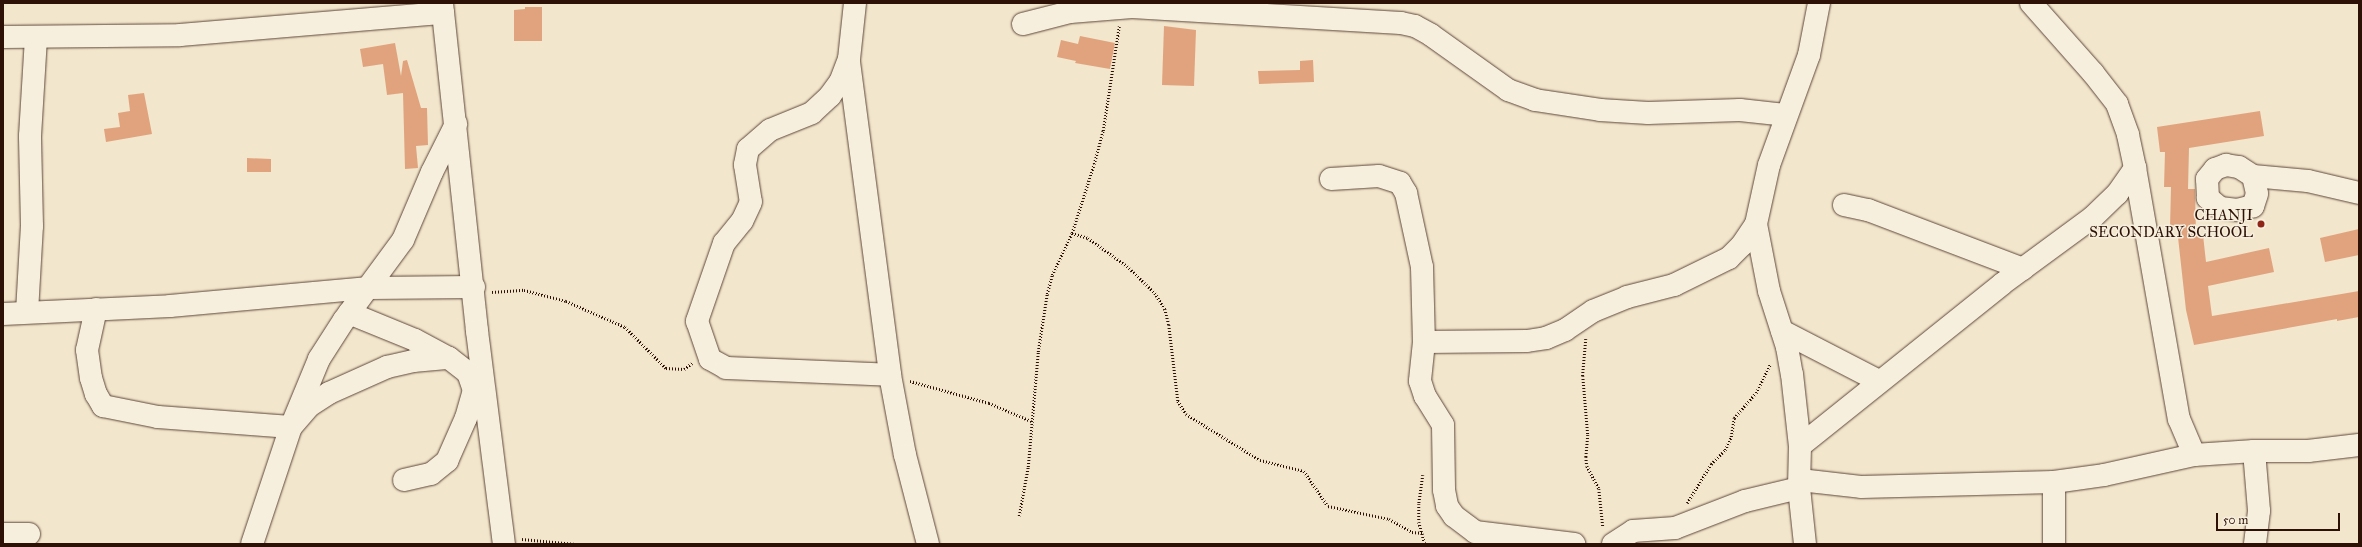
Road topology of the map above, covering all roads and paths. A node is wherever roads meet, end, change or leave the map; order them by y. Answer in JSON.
{"nodes":[{"id":1,"x":855,"y":3,"type":"edge"},
{"id":2,"x":1819,"y":3,"type":"edge"},
{"id":3,"x":2031,"y":3,"type":"edge"},
{"id":4,"x":1121,"y":7,"type":"junction"},
{"id":5,"x":443,"y":8,"type":"edge"},
{"id":6,"x":1023,"y":24,"type":"dead end"},
{"id":7,"x":3,"y":37,"type":"edge"},
{"id":8,"x":36,"y":37,"type":"junction"},
{"id":9,"x":849,"y":58,"type":"junction"},
{"id":10,"x":1785,"y":116,"type":"junction"},
{"id":11,"x":456,"y":124,"type":"junction"},
{"id":12,"x":2134,"y":168,"type":"junction"},
{"id":13,"x":2253,"y":176,"type":"dead end"},
{"id":14,"x":1331,"y":178,"type":"dead end"},
{"id":15,"x":2359,"y":193,"type":"edge"},
{"id":16,"x":1844,"y":205,"type":"dead end"},
{"id":17,"x":1756,"y":224,"type":"junction"},
{"id":18,"x":1072,"y":233,"type":"junction"},
{"id":19,"x":2023,"y":269,"type":"junction"},
{"id":20,"x":369,"y":288,"type":"junction"},
{"id":21,"x":474,"y":290,"type":"junction"},
{"id":22,"x":96,"y":309,"type":"junction"},
{"id":23,"x":27,"y":312,"type":"junction"},
{"id":24,"x":349,"y":313,"type":"junction"},
{"id":25,"x":3,"y":314,"type":"edge"},
{"id":26,"x":1582,"y":318,"type":"junction"},
{"id":27,"x":1785,"y":339,"type":"junction"},
{"id":28,"x":1424,"y":342,"type":"junction"},
{"id":29,"x":708,"y":353,"type":"junction"},
{"id":30,"x":449,"y":358,"type":"junction"},
{"id":31,"x":890,"y":375,"type":"junction"},
{"id":32,"x":1879,"y":382,"type":"junction"},
{"id":33,"x":479,"y":389,"type":"junction"},
{"id":34,"x":1031,"y":421,"type":"junction"},
{"id":35,"x":291,"y":427,"type":"junction"},
{"id":36,"x":2359,"y":445,"type":"edge"},
{"id":37,"x":1800,"y":446,"type":"junction"},
{"id":38,"x":2254,"y":451,"type":"junction"},
{"id":39,"x":2194,"y":455,"type":"junction"},
{"id":40,"x":404,"y":480,"type":"dead end"},
{"id":41,"x":2054,"y":482,"type":"junction"},
{"id":42,"x":1799,"y":484,"type":"junction"},
{"id":43,"x":1019,"y":516,"type":"dead end"},
{"id":44,"x":1668,"y":529,"type":"junction"},
{"id":45,"x":1423,"y":533,"type":"dead end"},
{"id":46,"x":3,"y":534,"type":"edge"},
{"id":47,"x":30,"y":534,"type":"dead end"},
{"id":48,"x":1608,"y":538,"type":"edge"},
{"id":49,"x":504,"y":543,"type":"edge"},
{"id":50,"x":252,"y":544,"type":"edge"},
{"id":51,"x":576,"y":544,"type":"edge"},
{"id":52,"x":928,"y":544,"type":"edge"},
{"id":53,"x":1574,"y":544,"type":"edge"},
{"id":54,"x":1806,"y":544,"type":"edge"},
{"id":55,"x":2054,"y":544,"type":"edge"},
{"id":56,"x":2255,"y":544,"type":"edge"}],
"edges":[{"from":1,"to":9,"type":"street"},
{"from":2,"to":10,"type":"street"},
{"from":3,"to":12,"type":"street"},
{"from":4,"to":6,"type":"street"},
{"from":4,"to":10,"type":"street"},
{"from":4,"to":18,"type":"path"},
{"from":5,"to":8,"type":"street"},
{"from":5,"to":11,"type":"street"},
{"from":7,"to":8,"type":"street"},
{"from":8,"to":23,"type":"street"},
{"from":9,"to":29,"type":"street"},
{"from":9,"to":31,"type":"street"},
{"from":10,"to":17,"type":"street"},
{"from":11,"to":20,"type":"street"},
{"from":11,"to":21,"type":"street"},
{"from":12,"to":19,"type":"street"},
{"from":12,"to":39,"type":"street"},
{"from":13,"to":15,"type":"street"},
{"from":14,"to":28,"type":"street"},
{"from":16,"to":19,"type":"street"},
{"from":17,"to":26,"type":"street"},
{"from":17,"to":27,"type":"street"},
{"from":18,"to":34,"type":"path"},
{"from":18,"to":45,"type":"path"},
{"from":19,"to":32,"type":"street"},
{"from":20,"to":21,"type":"street"},
{"from":20,"to":22,"type":"street"},
{"from":20,"to":24,"type":"street"},
{"from":21,"to":29,"type":"path"},
{"from":21,"to":33,"type":"street"},
{"from":22,"to":23,"type":"street"},
{"from":22,"to":35,"type":"street"},
{"from":23,"to":25,"type":"street"},
{"from":24,"to":30,"type":"street"},
{"from":24,"to":35,"type":"street"},
{"from":26,"to":28,"type":"street"},
{"from":26,"to":48,"type":"path"},
{"from":27,"to":32,"type":"street"},
{"from":27,"to":37,"type":"street"},
{"from":27,"to":44,"type":"path"},
{"from":28,"to":53,"type":"street"},
{"from":29,"to":31,"type":"street"},
{"from":30,"to":33,"type":"street"},
{"from":30,"to":35,"type":"street"},
{"from":31,"to":34,"type":"path"},
{"from":31,"to":52,"type":"street"},
{"from":32,"to":37,"type":"street"},
{"from":33,"to":40,"type":"street"},
{"from":33,"to":49,"type":"street"},
{"from":34,"to":43,"type":"path"},
{"from":35,"to":50,"type":"street"},
{"from":36,"to":38,"type":"street"},
{"from":37,"to":42,"type":"street"},
{"from":38,"to":39,"type":"street"},
{"from":38,"to":56,"type":"street"},
{"from":39,"to":41,"type":"street"},
{"from":41,"to":42,"type":"street"},
{"from":41,"to":55,"type":"street"},
{"from":42,"to":44,"type":"street"},
{"from":42,"to":54,"type":"street"},
{"from":44,"to":48,"type":"street"},
{"from":46,"to":47,"type":"street"},
{"from":49,"to":51,"type":"path"}]}
